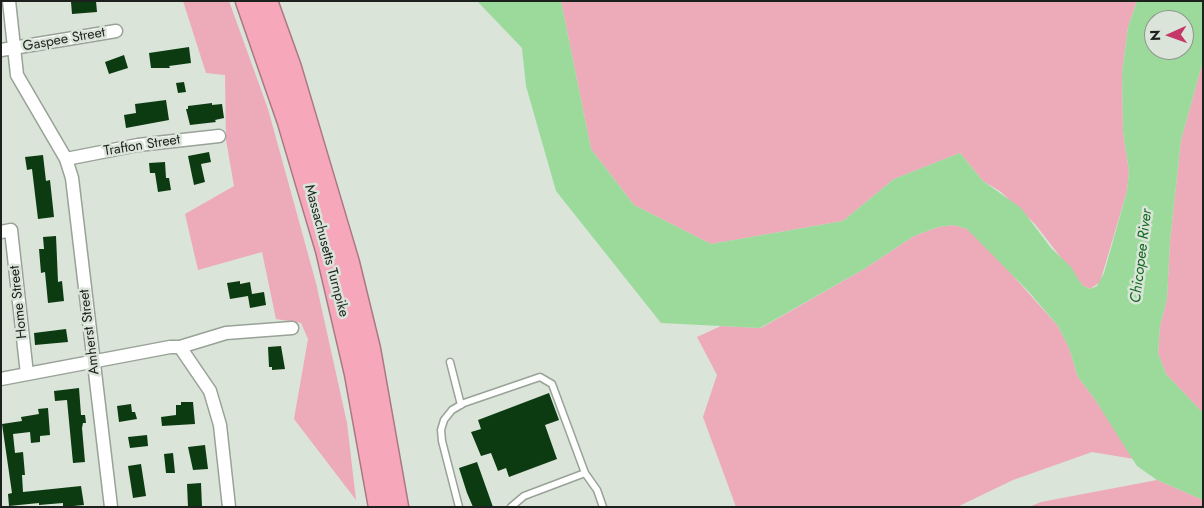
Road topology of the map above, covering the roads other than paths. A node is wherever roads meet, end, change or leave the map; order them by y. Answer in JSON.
{"nodes":[{"id":1,"x":9,"y":1,"type":"edge"},
{"id":2,"x":247,"y":1,"type":"edge"},
{"id":3,"x":266,"y":1,"type":"edge"},
{"id":4,"x":116,"y":31,"type":"dead end"},
{"id":5,"x":7,"y":49,"type":"edge"},
{"id":6,"x":218,"y":136,"type":"dead end"},
{"id":7,"x":66,"y":158,"type":"junction"},
{"id":8,"x":6,"y":231,"type":"edge"},
{"id":9,"x":292,"y":328,"type":"dead end"},
{"id":10,"x":180,"y":347,"type":"junction"},
{"id":11,"x":450,"y":362,"type":"dead end"},
{"id":12,"x":93,"y":363,"type":"junction"},
{"id":13,"x":28,"y":374,"type":"junction"},
{"id":14,"x":1,"y":379,"type":"edge"},
{"id":15,"x":461,"y":404,"type":"junction"},
{"id":16,"x":585,"y":473,"type":"junction"},
{"id":17,"x":111,"y":507,"type":"edge"},
{"id":18,"x":229,"y":507,"type":"edge"},
{"id":19,"x":380,"y":507,"type":"edge"},
{"id":20,"x":398,"y":507,"type":"edge"},
{"id":21,"x":459,"y":507,"type":"edge"},
{"id":22,"x":511,"y":507,"type":"edge"},
{"id":23,"x":603,"y":507,"type":"edge"}],
"edges":[{"from":1,"to":5,"type":"street","name":"Amherst Street"},
{"from":2,"to":19,"type":"highway","name":"Massachusetts Turnpike"},
{"from":3,"to":20,"type":"highway","name":"Massachusetts Turnpike"},
{"from":4,"to":5,"type":"street","name":"Gaspee Street"},
{"from":5,"to":7,"type":"street","name":"Amherst Street"},
{"from":6,"to":7,"type":"street","name":"Trafton Street"},
{"from":7,"to":12,"type":"street","name":"Amherst Street"},
{"from":8,"to":13,"type":"street","name":"Home Street"},
{"from":9,"to":10,"type":"street"},
{"from":10,"to":12,"type":"street"},
{"from":10,"to":18,"type":"street"},
{"from":11,"to":15,"type":"lane"},
{"from":12,"to":13,"type":"street"},
{"from":12,"to":17,"type":"street","name":"Amherst Street"},
{"from":13,"to":14,"type":"street"},
{"from":15,"to":16,"type":"lane"},
{"from":15,"to":21,"type":"lane"},
{"from":16,"to":22,"type":"lane"},
{"from":16,"to":23,"type":"lane"}]}
